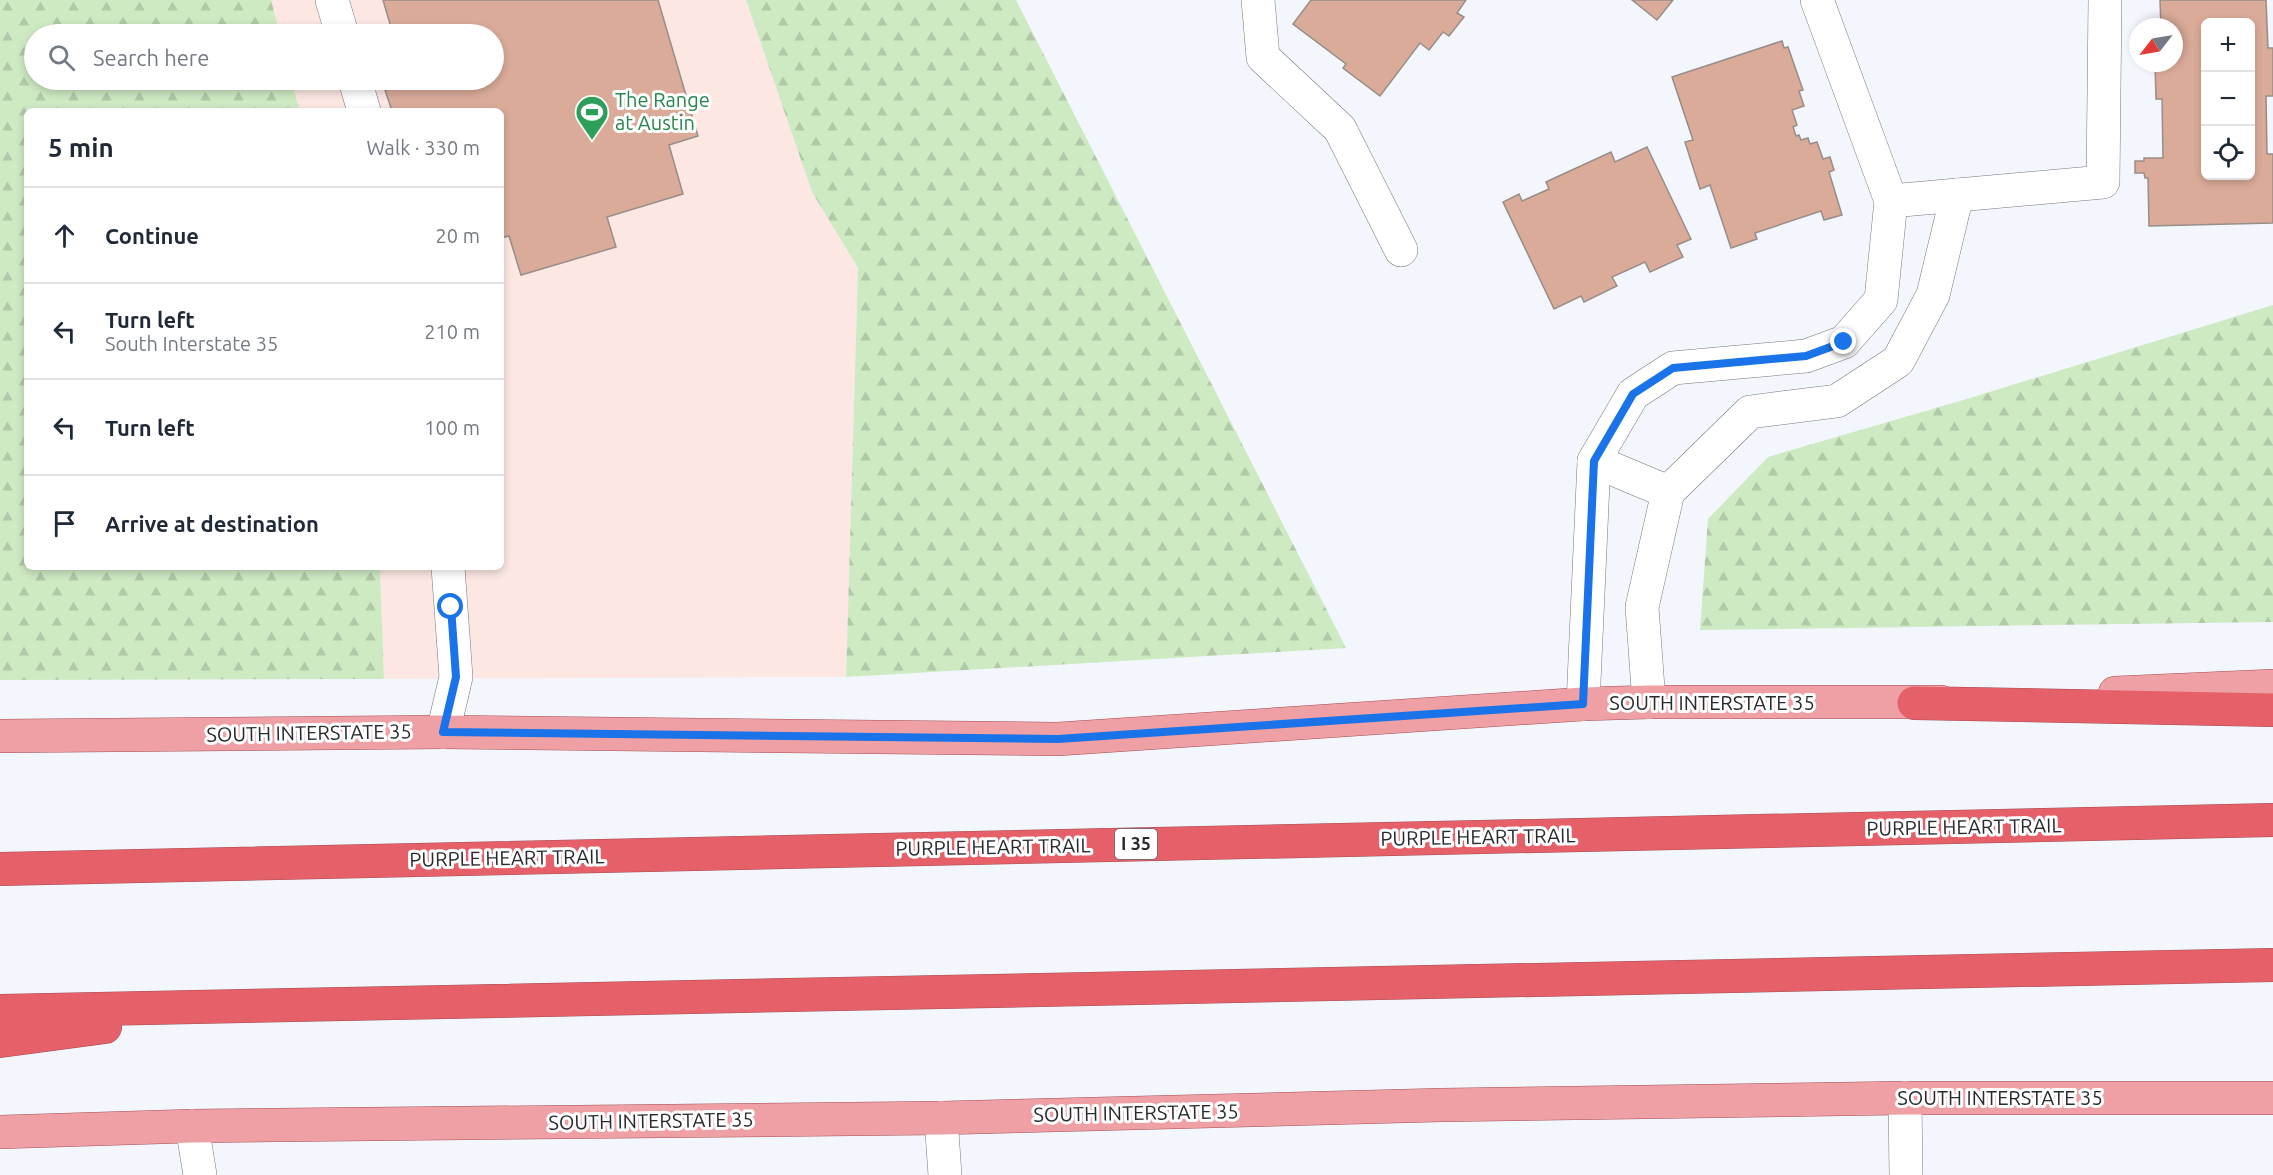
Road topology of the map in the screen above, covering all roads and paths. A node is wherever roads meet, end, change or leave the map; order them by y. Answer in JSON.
{"nodes":[{"id":1,"x":332,"y":0,"type":"edge"},
{"id":2,"x":1258,"y":0,"type":"edge"},
{"id":3,"x":1817,"y":0,"type":"edge"},
{"id":4,"x":2105,"y":0,"type":"edge"},
{"id":5,"x":339,"y":24,"type":"edge"},
{"id":6,"x":358,"y":90,"type":"edge"},
{"id":7,"x":363,"y":108,"type":"edge"},
{"id":8,"x":1957,"y":195,"type":"junction"},
{"id":9,"x":1891,"y":201,"type":"junction"},
{"id":10,"x":1401,"y":250,"type":"dead end"},
{"id":11,"x":1745,"y":361,"type":"junction"},
{"id":12,"x":1750,"y":412,"type":"junction"},
{"id":13,"x":1594,"y":461,"type":"junction"},
{"id":14,"x":1668,"y":492,"type":"junction"},
{"id":15,"x":448,"y":570,"type":"edge"},
{"id":16,"x":2273,"y":686,"type":"edge"},
{"id":17,"x":1649,"y":702,"type":"junction"},
{"id":18,"x":1914,"y":703,"type":"junction"},
{"id":19,"x":1583,"y":704,"type":"junction"},
{"id":20,"x":2273,"y":710,"type":"edge"},
{"id":21,"x":443,"y":732,"type":"junction"},
{"id":22,"x":0,"y":736,"type":"edge"},
{"id":23,"x":2273,"y":820,"type":"edge"},
{"id":24,"x":0,"y":868,"type":"edge"},
{"id":25,"x":2273,"y":964,"type":"edge"},
{"id":26,"x":259,"y":1006,"type":"junction"},
{"id":27,"x":0,"y":1011,"type":"edge"},
{"id":28,"x":0,"y":1041,"type":"edge"},
{"id":29,"x":1905,"y":1098,"type":"junction"},
{"id":30,"x":2273,"y":1098,"type":"edge"},
{"id":31,"x":940,"y":1118,"type":"junction"},
{"id":32,"x":192,"y":1126,"type":"junction"},
{"id":33,"x":0,"y":1132,"type":"edge"},
{"id":34,"x":200,"y":1175,"type":"edge"},
{"id":35,"x":945,"y":1175,"type":"edge"},
{"id":36,"x":1906,"y":1175,"type":"edge"}],
"edges":[{"from":1,"to":5,"type":"street"},
{"from":2,"to":10,"type":"street"},
{"from":3,"to":9,"type":"street"},
{"from":4,"to":8,"type":"street"},
{"from":6,"to":7,"type":"street"},
{"from":8,"to":9,"type":"street"},
{"from":8,"to":12,"type":"street"},
{"from":9,"to":11,"type":"street"},
{"from":11,"to":12,"type":"street"},
{"from":11,"to":13,"type":"street"},
{"from":12,"to":14,"type":"street"},
{"from":13,"to":14,"type":"street"},
{"from":13,"to":19,"type":"street"},
{"from":14,"to":17,"type":"street"},
{"from":15,"to":21,"type":"street"},
{"from":16,"to":18,"type":"main road","name":"SOUTH INTERSTATE 35"},
{"from":17,"to":18,"type":"main road","name":"SOUTH INTERSTATE 35"},
{"from":17,"to":19,"type":"main road","name":"SOUTH INTERSTATE 35"},
{"from":18,"to":20,"type":"highway"},
{"from":19,"to":21,"type":"main road","name":"SOUTH INTERSTATE 35"},
{"from":21,"to":22,"type":"main road","name":"SOUTH INTERSTATE 35"},
{"from":23,"to":24,"type":"highway","name":"PURPLE HEART TRAIL","number":"I 35"},
{"from":25,"to":26,"type":"highway"},
{"from":26,"to":27,"type":"highway"},
{"from":26,"to":28,"type":"highway"},
{"from":29,"to":30,"type":"main road","name":"SOUTH INTERSTATE 35"},
{"from":29,"to":31,"type":"main road","name":"SOUTH INTERSTATE 35"},
{"from":29,"to":36,"type":"street"},
{"from":31,"to":32,"type":"main road","name":"SOUTH INTERSTATE 35"},
{"from":31,"to":35,"type":"street"},
{"from":32,"to":33,"type":"main road","name":"SOUTH INTERSTATE 35"},
{"from":32,"to":34,"type":"street"}]}
